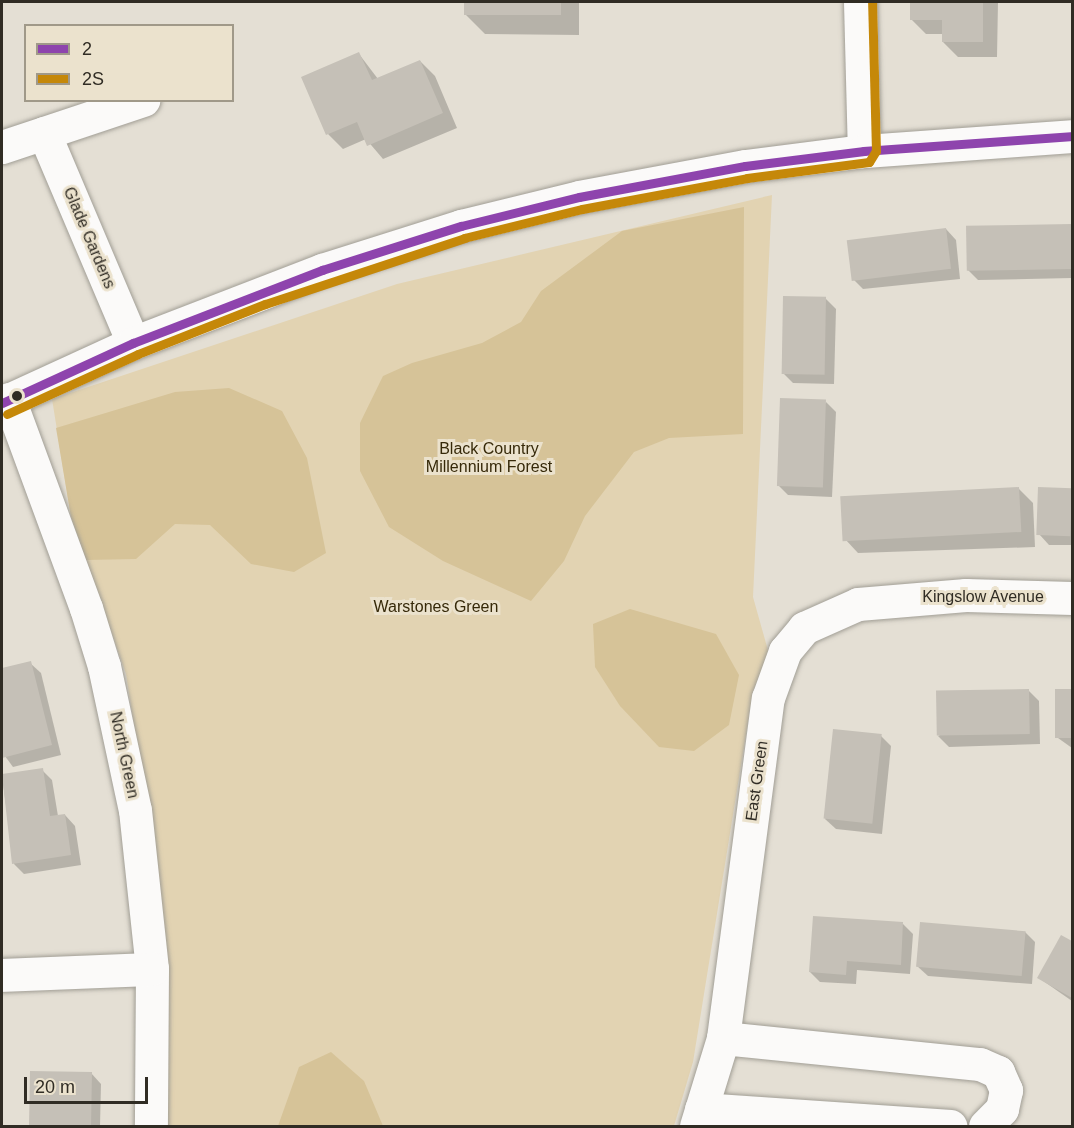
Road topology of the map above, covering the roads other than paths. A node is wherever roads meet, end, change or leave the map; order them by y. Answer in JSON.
{"nodes":[{"id":1,"x":860,"y":2,"type":"edge"},
{"id":2,"x":137,"y":102,"type":"edge"},
{"id":3,"x":44,"y":133,"type":"junction"},
{"id":4,"x":1072,"y":136,"type":"edge"},
{"id":5,"x":2,"y":147,"type":"edge"},
{"id":6,"x":864,"y":151,"type":"junction"},
{"id":7,"x":133,"y":343,"type":"junction"},
{"id":8,"x":5,"y":401,"type":"edge"},
{"id":9,"x":894,"y":598,"type":"joint"},
{"id":10,"x":1072,"y":598,"type":"edge"},
{"id":11,"x":152,"y":969,"type":"junction"},
{"id":12,"x":2,"y":975,"type":"edge"},
{"id":13,"x":723,"y":1038,"type":"junction"},
{"id":14,"x":698,"y":1118,"type":"edge"},
{"id":15,"x":151,"y":1126,"type":"edge"},
{"id":16,"x":950,"y":1126,"type":"edge"},
{"id":17,"x":984,"y":1126,"type":"edge"}],
"edges":[{"from":1,"to":6,"type":"street"},
{"from":2,"to":3,"type":"street"},
{"from":3,"to":5,"type":"street"},
{"from":3,"to":7,"type":"street","name":"Glade Gardens"},
{"from":4,"to":6,"type":"street"},
{"from":6,"to":7,"type":"street"},
{"from":7,"to":8,"type":"street"},
{"from":8,"to":11,"type":"street","name":"North Green"},
{"from":9,"to":10,"type":"street","name":"Kingslow Avenue"},
{"from":9,"to":13,"type":"street","name":"East Green"},
{"from":11,"to":12,"type":"street"},
{"from":11,"to":15,"type":"street","name":"North Green"},
{"from":13,"to":14,"type":"street","name":"East Green"},
{"from":13,"to":17,"type":"street"},
{"from":14,"to":16,"type":"street","name":"East Green"}]}
